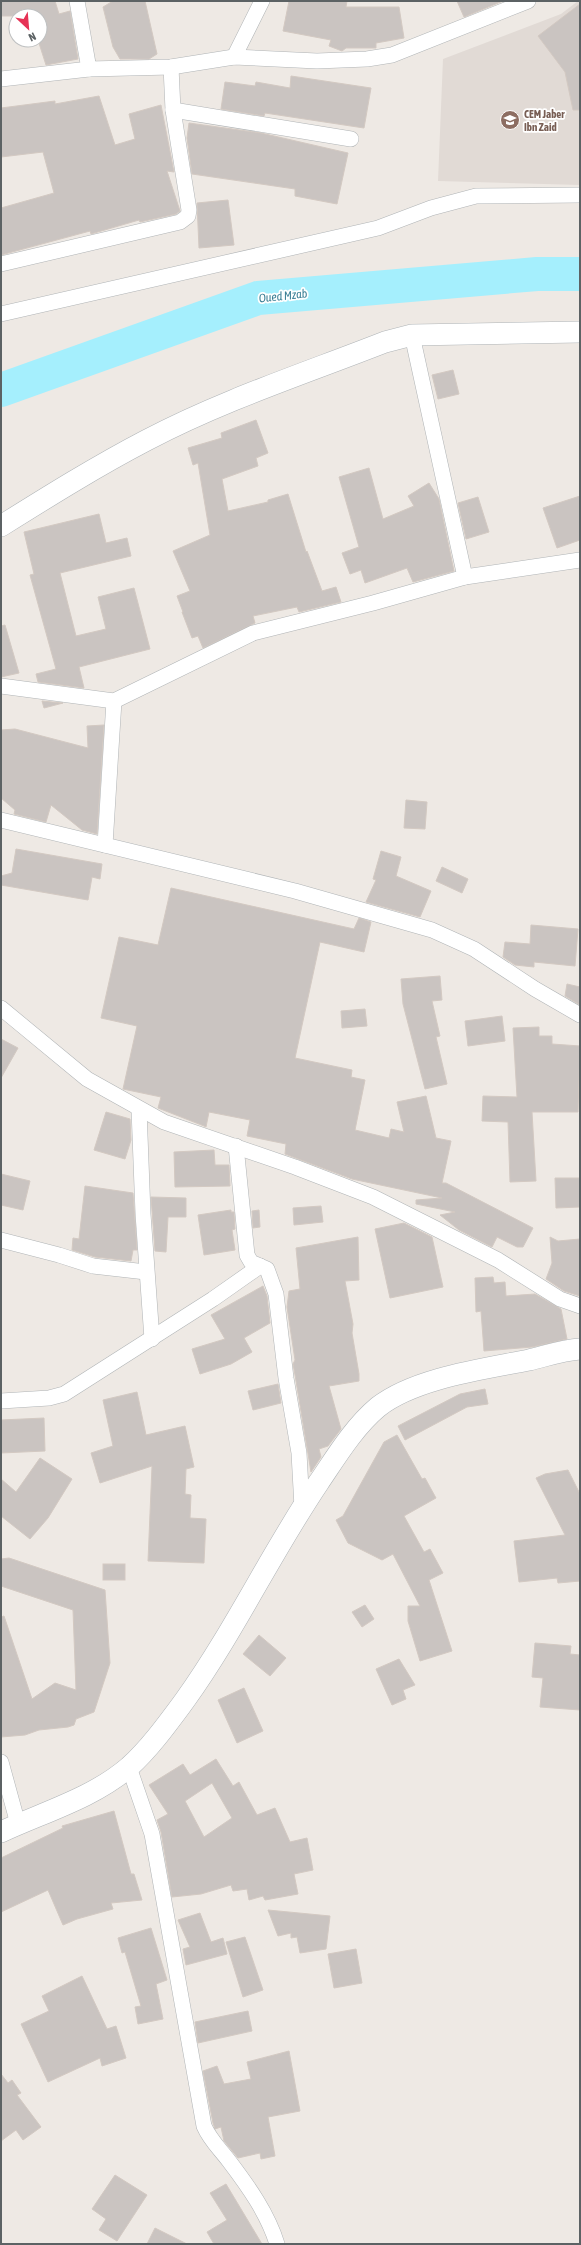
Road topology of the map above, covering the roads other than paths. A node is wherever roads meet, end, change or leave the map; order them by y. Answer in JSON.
{"nodes":[{"id":1,"x":77,"y":1,"type":"edge"},
{"id":2,"x":262,"y":1,"type":"edge"},
{"id":3,"x":528,"y":1,"type":"edge"},
{"id":4,"x":234,"y":57,"type":"junction"},
{"id":5,"x":171,"y":67,"type":"junction"},
{"id":6,"x":89,"y":69,"type":"junction"},
{"id":7,"x":1,"y":79,"type":"edge"},
{"id":8,"x":173,"y":110,"type":"junction"},
{"id":9,"x":351,"y":139,"type":"dead end"},
{"id":10,"x":580,"y":195,"type":"edge"},
{"id":11,"x":1,"y":264,"type":"edge"},
{"id":12,"x":1,"y":314,"type":"edge"},
{"id":13,"x":580,"y":332,"type":"edge"},
{"id":14,"x":412,"y":336,"type":"junction"},
{"id":15,"x":1,"y":526,"type":"edge"},
{"id":16,"x":580,"y":560,"type":"edge"},
{"id":17,"x":465,"y":576,"type":"junction"},
{"id":18,"x":1,"y":686,"type":"edge"},
{"id":19,"x":114,"y":702,"type":"junction"},
{"id":20,"x":1,"y":820,"type":"edge"},
{"id":21,"x":105,"y":845,"type":"junction"},
{"id":22,"x":1,"y":1008,"type":"edge"},
{"id":23,"x":580,"y":1015,"type":"edge"},
{"id":24,"x":138,"y":1109,"type":"junction"},
{"id":25,"x":236,"y":1146,"type":"junction"},
{"id":26,"x":1,"y":1240,"type":"edge"},
{"id":27,"x":260,"y":1266,"type":"junction"},
{"id":28,"x":146,"y":1272,"type":"junction"},
{"id":29,"x":580,"y":1306,"type":"edge"},
{"id":30,"x":152,"y":1339,"type":"junction"},
{"id":31,"x":580,"y":1349,"type":"edge"},
{"id":32,"x":1,"y":1401,"type":"edge"},
{"id":33,"x":302,"y":1507,"type":"junction"},
{"id":34,"x":1,"y":1762,"type":"edge"},
{"id":35,"x":129,"y":1766,"type":"junction"},
{"id":36,"x":9,"y":1828,"type":"edge"},
{"id":37,"x":277,"y":2244,"type":"edge"}],
"edges":[{"from":1,"to":6,"type":"street"},
{"from":2,"to":4,"type":"street"},
{"from":3,"to":4,"type":"street"},
{"from":4,"to":5,"type":"street"},
{"from":5,"to":6,"type":"street"},
{"from":5,"to":8,"type":"street"},
{"from":6,"to":7,"type":"street"},
{"from":8,"to":9,"type":"street"},
{"from":8,"to":11,"type":"street"},
{"from":10,"to":12,"type":"street"},
{"from":13,"to":14,"type":"main road"},
{"from":14,"to":15,"type":"main road"},
{"from":14,"to":17,"type":"street"},
{"from":16,"to":17,"type":"street"},
{"from":17,"to":19,"type":"street"},
{"from":18,"to":19,"type":"street"},
{"from":19,"to":21,"type":"street"},
{"from":20,"to":21,"type":"street"},
{"from":21,"to":23,"type":"street"},
{"from":22,"to":24,"type":"street"},
{"from":24,"to":25,"type":"street"},
{"from":24,"to":28,"type":"street"},
{"from":25,"to":27,"type":"street"},
{"from":25,"to":29,"type":"street"},
{"from":26,"to":28,"type":"street"},
{"from":27,"to":30,"type":"street"},
{"from":27,"to":33,"type":"street"},
{"from":28,"to":30,"type":"street"},
{"from":30,"to":32,"type":"street"},
{"from":31,"to":33,"type":"main road"},
{"from":33,"to":35,"type":"main road"},
{"from":34,"to":36,"type":"street"},
{"from":35,"to":36,"type":"main road"},
{"from":35,"to":37,"type":"street"}]}
